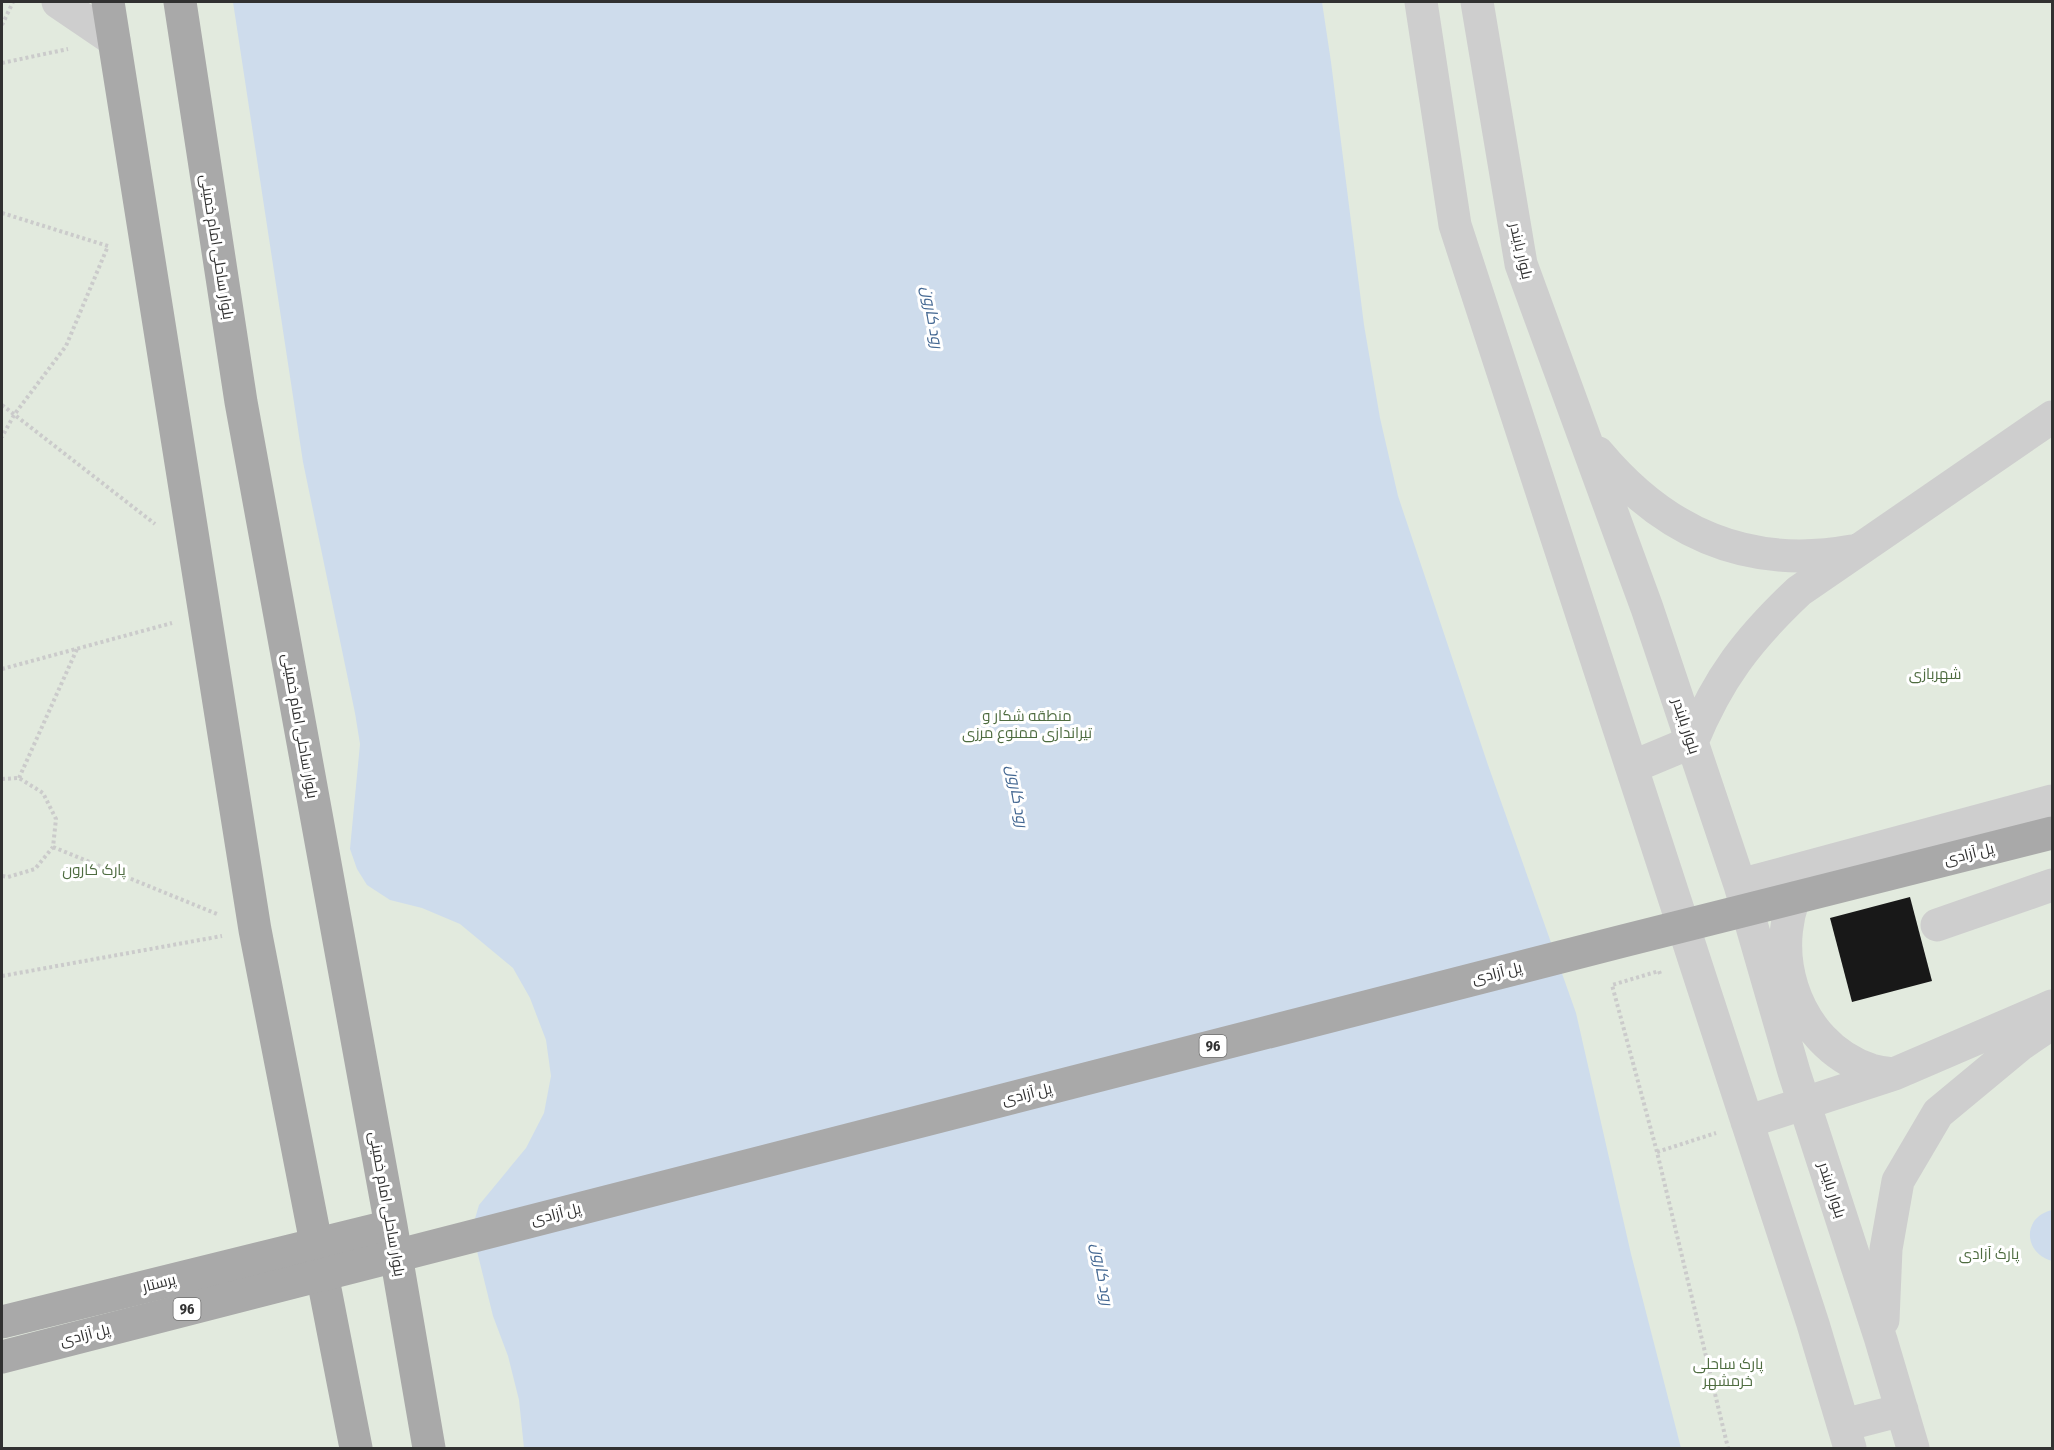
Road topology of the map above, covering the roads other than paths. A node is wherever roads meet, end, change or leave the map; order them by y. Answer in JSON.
{"nodes":[{"id":1,"x":58,"y":2,"type":"edge"},
{"id":2,"x":108,"y":2,"type":"edge"},
{"id":3,"x":180,"y":2,"type":"edge"},
{"id":4,"x":1421,"y":2,"type":"edge"},
{"id":5,"x":1482,"y":3,"type":"edge"},
{"id":6,"x":114,"y":40,"type":"junction"},
{"id":7,"x":2052,"y":417,"type":"edge"},
{"id":8,"x":1580,"y":424,"type":"junction"},
{"id":9,"x":1863,"y":549,"type":"junction"},
{"id":10,"x":1692,"y":742,"type":"junction"},
{"id":11,"x":1632,"y":767,"type":"junction"},
{"id":12,"x":2052,"y":801,"type":"edge"},
{"id":13,"x":2052,"y":833,"type":"edge"},
{"id":14,"x":1813,"y":864,"type":"junction"},
{"id":15,"x":1740,"y":885,"type":"junction"},
{"id":16,"x":2052,"y":885,"type":"edge"},
{"id":17,"x":1937,"y":925,"type":"dead end"},
{"id":18,"x":2052,"y":1006,"type":"edge"},
{"id":19,"x":2052,"y":1023,"type":"edge"},
{"id":20,"x":1893,"y":1074,"type":"junction"},
{"id":21,"x":1804,"y":1104,"type":"junction"},
{"id":22,"x":1747,"y":1122,"type":"junction"},
{"id":23,"x":391,"y":1226,"type":"junction"},
{"id":24,"x":316,"y":1244,"type":"junction"},
{"id":25,"x":2,"y":1322,"type":"edge"},
{"id":26,"x":1881,"y":1340,"type":"junction"},
{"id":27,"x":2,"y":1357,"type":"edge"},
{"id":28,"x":1902,"y":1410,"type":"junction"},
{"id":29,"x":1847,"y":1437,"type":"edge"},
{"id":30,"x":356,"y":1449,"type":"edge"},
{"id":31,"x":429,"y":1449,"type":"edge"},
{"id":32,"x":1913,"y":1449,"type":"edge"}],
"edges":[{"from":1,"to":6,"type":"street"},
{"from":2,"to":6,"type":"main road"},
{"from":3,"to":23,"type":"main road","name":"بلوار ساحلی امام خمینی"},
{"from":4,"to":11,"type":"street"},
{"from":5,"to":8,"type":"street","name":"بلوار بایندر"},
{"from":6,"to":24,"type":"main road"},
{"from":7,"to":9,"type":"street"},
{"from":8,"to":9,"type":"street"},
{"from":8,"to":10,"type":"street","name":"بلوار بایندر"},
{"from":9,"to":10,"type":"street"},
{"from":10,"to":11,"type":"street"},
{"from":10,"to":15,"type":"street","name":"بلوار بایندر"},
{"from":11,"to":22,"type":"street"},
{"from":12,"to":14,"type":"street"},
{"from":13,"to":27,"type":"main road","name":"پل آزادی","number":"96","bridge":true},
{"from":14,"to":15,"type":"street"},
{"from":14,"to":20,"type":"street"},
{"from":15,"to":21,"type":"street","name":"بلوار بایندر"},
{"from":16,"to":17,"type":"street"},
{"from":18,"to":20,"type":"street"},
{"from":19,"to":26,"type":"street"},
{"from":20,"to":21,"type":"street"},
{"from":21,"to":22,"type":"street"},
{"from":21,"to":26,"type":"street","name":"بلوار بایندر"},
{"from":22,"to":29,"type":"street"},
{"from":23,"to":24,"type":"main road","name":"پرستار"},
{"from":23,"to":31,"type":"main road","name":"بلوار ساحلی امام خمینی"},
{"from":24,"to":25,"type":"main road","name":"پرستار"},
{"from":24,"to":30,"type":"main road"},
{"from":26,"to":28,"type":"street","name":"بلوار بایندر"},
{"from":28,"to":29,"type":"street"},
{"from":28,"to":32,"type":"street","name":"بلوار بایندر"}]}
